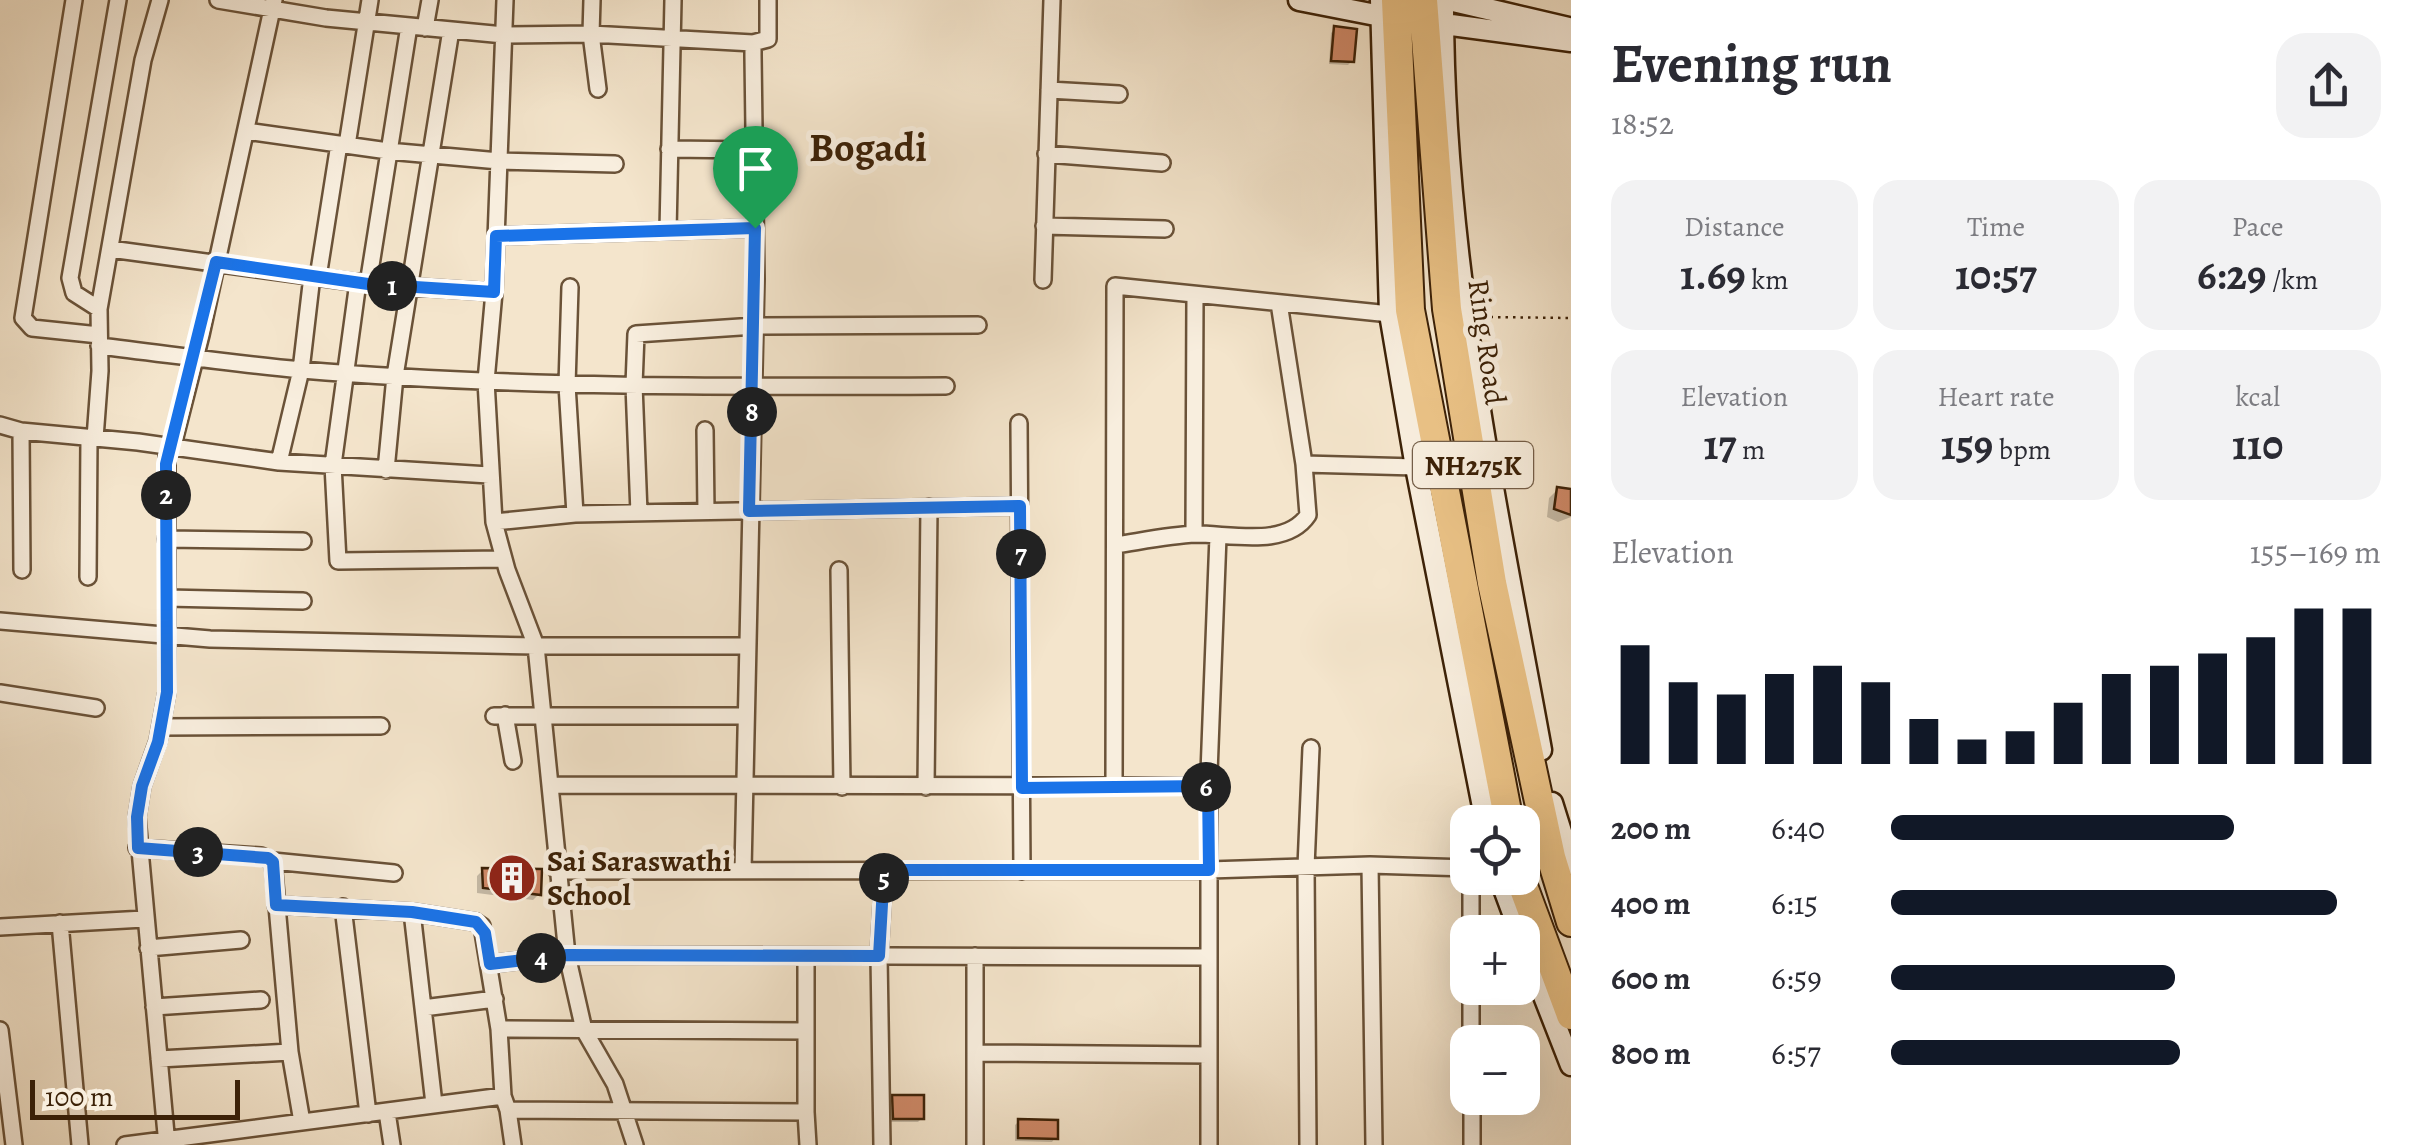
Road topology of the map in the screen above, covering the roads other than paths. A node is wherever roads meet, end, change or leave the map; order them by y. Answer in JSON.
{"nodes":[{"id":1,"x":74,"y":0,"type":"edge"},
{"id":2,"x":118,"y":0,"type":"edge"},
{"id":3,"x":160,"y":0,"type":"edge"},
{"id":4,"x":218,"y":0,"type":"edge"},
{"id":5,"x":370,"y":0,"type":"edge"},
{"id":6,"x":430,"y":0,"type":"edge"},
{"id":7,"x":505,"y":0,"type":"edge"},
{"id":8,"x":592,"y":0,"type":"edge"},
{"id":9,"x":673,"y":0,"type":"edge"},
{"id":10,"x":768,"y":0,"type":"edge"},
{"id":11,"x":1052,"y":0,"type":"edge"},
{"id":12,"x":1300,"y":0,"type":"edge"},
{"id":13,"x":1446,"y":0,"type":"edge"},
{"id":14,"x":273,"y":5,"type":"edge"},
{"id":15,"x":1407,"y":12,"type":"edge"},
{"id":16,"x":364,"y":22,"type":"junction"},
{"id":17,"x":417,"y":27,"type":"junction"},
{"id":18,"x":1571,"y":29,"type":"edge"},
{"id":19,"x":451,"y":30,"type":"junction"},
{"id":20,"x":591,"y":34,"type":"junction"},
{"id":21,"x":504,"y":35,"type":"junction"},
{"id":22,"x":672,"y":39,"type":"junction"},
{"id":23,"x":1571,"y":41,"type":"edge"},
{"id":24,"x":753,"y":42,"type":"junction"},
{"id":25,"x":598,"y":90,"type":"dead end"},
{"id":26,"x":1048,"y":90,"type":"junction"},
{"id":27,"x":1119,"y":94,"type":"dead end"},
{"id":28,"x":246,"y":131,"type":"junction"},
{"id":29,"x":343,"y":144,"type":"junction"},
{"id":30,"x":669,"y":149,"type":"junction"},
{"id":31,"x":754,"y":150,"type":"junction"},
{"id":32,"x":388,"y":151,"type":"junction"},
{"id":33,"x":1046,"y":154,"type":"junction"},
{"id":34,"x":432,"y":155,"type":"junction"},
{"id":35,"x":499,"y":161,"type":"junction"},
{"id":36,"x":1162,"y":163,"type":"dead end"},
{"id":37,"x":615,"y":164,"type":"dead end"},
{"id":38,"x":1044,"y":226,"type":"junction"},
{"id":39,"x":755,"y":228,"type":"junction"},
{"id":40,"x":1165,"y":229,"type":"dead end"},
{"id":41,"x":668,"y":230,"type":"junction"},
{"id":42,"x":496,"y":236,"type":"junction"},
{"id":43,"x":1397,"y":242,"type":"junction"},
{"id":44,"x":110,"y":248,"type":"junction"},
{"id":45,"x":216,"y":262,"type":"junction"},
{"id":46,"x":1453,"y":274,"type":"junction"},
{"id":47,"x":315,"y":276,"type":"junction"},
{"id":48,"x":1043,"y":280,"type":"dead end"},
{"id":49,"x":362,"y":283,"type":"junction"},
{"id":50,"x":570,"y":286,"type":"dead end"},
{"id":51,"x":408,"y":287,"type":"junction"},
{"id":52,"x":494,"y":292,"type":"junction"},
{"id":53,"x":1195,"y":296,"type":"junction"},
{"id":54,"x":1279,"y":303,"type":"junction"},
{"id":55,"x":100,"y":309,"type":"junction"},
{"id":56,"x":1390,"y":314,"type":"junction"},
{"id":57,"x":978,"y":325,"type":"dead end"},
{"id":58,"x":755,"y":326,"type":"junction"},
{"id":59,"x":99,"y":340,"type":"junction"},
{"id":60,"x":195,"y":357,"type":"junction"},
{"id":61,"x":301,"y":370,"type":"junction"},
{"id":62,"x":346,"y":372,"type":"junction"},
{"id":63,"x":395,"y":376,"type":"junction"},
{"id":64,"x":486,"y":381,"type":"junction"},
{"id":65,"x":568,"y":384,"type":"junction"},
{"id":66,"x":634,"y":386,"type":"junction"},
{"id":67,"x":946,"y":386,"type":"dead end"},
{"id":68,"x":753,"y":387,"type":"junction"},
{"id":69,"x":1019,"y":423,"type":"dead end"},
{"id":70,"x":0,"y":425,"type":"edge"},
{"id":71,"x":705,"y":430,"type":"dead end"},
{"id":72,"x":21,"y":432,"type":"junction"},
{"id":73,"x":92,"y":438,"type":"junction"},
{"id":74,"x":172,"y":450,"type":"junction"},
{"id":75,"x":1479,"y":456,"type":"junction"},
{"id":76,"x":279,"y":462,"type":"junction"},
{"id":77,"x":1304,"y":464,"type":"junction"},
{"id":78,"x":334,"y":465,"type":"junction"},
{"id":79,"x":1416,"y":467,"type":"junction"},
{"id":80,"x":386,"y":470,"type":"junction"},
{"id":81,"x":488,"y":475,"type":"junction"},
{"id":82,"x":1020,"y":506,"type":"junction"},
{"id":83,"x":929,"y":507,"type":"junction"},
{"id":84,"x":749,"y":511,"type":"junction"},
{"id":85,"x":706,"y":512,"type":"junction"},
{"id":86,"x":639,"y":513,"type":"junction"},
{"id":87,"x":576,"y":514,"type":"junction"},
{"id":88,"x":494,"y":522,"type":"junction"},
{"id":89,"x":1194,"y":534,"type":"junction"},
{"id":90,"x":1218,"y":536,"type":"junction"},
{"id":91,"x":166,"y":539,"type":"junction"},
{"id":92,"x":302,"y":541,"type":"dead end"},
{"id":93,"x":1116,"y":545,"type":"junction"},
{"id":94,"x":504,"y":560,"type":"junction"},
{"id":95,"x":22,"y":570,"type":"dead end"},
{"id":96,"x":838,"y":570,"type":"dead end"},
{"id":97,"x":88,"y":577,"type":"dead end"},
{"id":98,"x":166,"y":598,"type":"junction"},
{"id":99,"x":303,"y":602,"type":"dead end"},
{"id":100,"x":0,"y":621,"type":"edge"},
{"id":101,"x":167,"y":635,"type":"junction"},
{"id":102,"x":536,"y":646,"type":"junction"},
{"id":103,"x":746,"y":646,"type":"junction"},
{"id":104,"x":0,"y":693,"type":"edge"},
{"id":105,"x":96,"y":708,"type":"dead end"},
{"id":106,"x":544,"y":714,"type":"junction"},
{"id":107,"x":744,"y":716,"type":"junction"},
{"id":108,"x":381,"y":726,"type":"dead end"},
{"id":109,"x":160,"y":727,"type":"junction"},
{"id":110,"x":1311,"y":748,"type":"dead end"},
{"id":111,"x":513,"y":761,"type":"dead end"},
{"id":112,"x":552,"y":785,"type":"junction"},
{"id":113,"x":1208,"y":786,"type":"junction"},
{"id":114,"x":842,"y":787,"type":"junction"},
{"id":115,"x":926,"y":787,"type":"junction"},
{"id":116,"x":1114,"y":787,"type":"junction"},
{"id":117,"x":743,"y":788,"type":"junction"},
{"id":118,"x":1022,"y":788,"type":"junction"},
{"id":119,"x":1483,"y":805,"type":"edge"},
{"id":120,"x":1506,"y":805,"type":"edge"},
{"id":121,"x":138,"y":848,"type":"junction"},
{"id":122,"x":273,"y":862,"type":"junction"},
{"id":123,"x":1571,"y":864,"type":"edge"},
{"id":124,"x":1370,"y":866,"type":"junction"},
{"id":125,"x":1306,"y":867,"type":"junction"},
{"id":126,"x":1450,"y":868,"type":"edge"},
{"id":127,"x":743,"y":870,"type":"junction"},
{"id":128,"x":884,"y":870,"type":"junction"},
{"id":129,"x":1209,"y":870,"type":"junction"},
{"id":130,"x":557,"y":871,"type":"junction"},
{"id":131,"x":1022,"y":871,"type":"junction"},
{"id":132,"x":394,"y":873,"type":"dead end"},
{"id":133,"x":1526,"y":895,"type":"edge"},
{"id":134,"x":276,"y":905,"type":"junction"},
{"id":135,"x":344,"y":907,"type":"junction"},
{"id":136,"x":412,"y":912,"type":"junction"},
{"id":137,"x":144,"y":919,"type":"junction"},
{"id":138,"x":60,"y":922,"type":"junction"},
{"id":139,"x":1571,"y":922,"type":"edge"},
{"id":140,"x":0,"y":927,"type":"edge"},
{"id":141,"x":241,"y":940,"type":"dead end"},
{"id":142,"x":148,"y":948,"type":"junction"},
{"id":143,"x":567,"y":955,"type":"junction"},
{"id":144,"x":806,"y":956,"type":"junction"},
{"id":145,"x":879,"y":956,"type":"junction"},
{"id":146,"x":974,"y":956,"type":"junction"},
{"id":147,"x":1209,"y":958,"type":"junction"},
{"id":148,"x":490,"y":964,"type":"junction"},
{"id":149,"x":1540,"y":986,"type":"edge"},
{"id":150,"x":495,"y":998,"type":"junction"},
{"id":151,"x":261,"y":1000,"type":"dead end"},
{"id":152,"x":154,"y":1007,"type":"junction"},
{"id":153,"x":423,"y":1008,"type":"junction"},
{"id":154,"x":1571,"y":1016,"type":"edge"},
{"id":155,"x":500,"y":1029,"type":"junction"},
{"id":156,"x":0,"y":1030,"type":"edge"},
{"id":157,"x":584,"y":1030,"type":"junction"},
{"id":158,"x":806,"y":1030,"type":"junction"},
{"id":159,"x":290,"y":1052,"type":"junction"},
{"id":160,"x":975,"y":1052,"type":"junction"},
{"id":161,"x":1209,"y":1055,"type":"junction"},
{"id":162,"x":159,"y":1060,"type":"junction"},
{"id":163,"x":1571,"y":1065,"type":"edge"},
{"id":164,"x":506,"y":1103,"type":"junction"},
{"id":165,"x":434,"y":1104,"type":"junction"},
{"id":166,"x":388,"y":1112,"type":"junction"},
{"id":167,"x":625,"y":1112,"type":"junction"},
{"id":168,"x":806,"y":1112,"type":"junction"},
{"id":169,"x":368,"y":1114,"type":"junction"},
{"id":170,"x":1472,"y":1115,"type":"edge"},
{"id":171,"x":302,"y":1122,"type":"junction"},
{"id":172,"x":167,"y":1143,"type":"edge"},
{"id":173,"x":14,"y":1145,"type":"edge"},
{"id":174,"x":80,"y":1145,"type":"edge"},
{"id":175,"x":125,"y":1145,"type":"edge"},
{"id":176,"x":392,"y":1145,"type":"edge"},
{"id":177,"x":512,"y":1145,"type":"edge"},
{"id":178,"x":635,"y":1145,"type":"edge"},
{"id":179,"x":808,"y":1145,"type":"edge"},
{"id":180,"x":882,"y":1145,"type":"edge"},
{"id":181,"x":975,"y":1145,"type":"edge"},
{"id":182,"x":1209,"y":1145,"type":"edge"},
{"id":183,"x":1308,"y":1145,"type":"edge"},
{"id":184,"x":1374,"y":1145,"type":"edge"},
{"id":185,"x":1472,"y":1145,"type":"edge"}],
"edges":[{"from":1,"to":59,"type":"street"},
{"from":2,"to":55,"type":"street"},
{"from":3,"to":44,"type":"street"},
{"from":4,"to":14,"type":"street"},
{"from":5,"to":16,"type":"street"},
{"from":6,"to":17,"type":"street"},
{"from":7,"to":21,"type":"street"},
{"from":8,"to":20,"type":"street"},
{"from":9,"to":22,"type":"street"},
{"from":10,"to":24,"type":"street"},
{"from":11,"to":26,"type":"street"},
{"from":12,"to":15,"type":"street"},
{"from":13,"to":15,"type":"street"},
{"from":13,"to":18,"type":"street"},
{"from":14,"to":16,"type":"street"},
{"from":14,"to":28,"type":"street"},
{"from":15,"to":23,"type":"street"},
{"from":15,"to":43,"type":"highway","number":"NH275K"},
{"from":15,"to":46,"type":"highway","name":"Ring Road","number":"NH275K"},
{"from":16,"to":17,"type":"street"},
{"from":16,"to":29,"type":"street"},
{"from":17,"to":19,"type":"street"},
{"from":17,"to":32,"type":"street"},
{"from":19,"to":21,"type":"street"},
{"from":19,"to":34,"type":"street"},
{"from":20,"to":21,"type":"street"},
{"from":20,"to":22,"type":"street"},
{"from":20,"to":25,"type":"street"},
{"from":21,"to":35,"type":"street"},
{"from":22,"to":24,"type":"street"},
{"from":22,"to":30,"type":"street"},
{"from":24,"to":31,"type":"street"},
{"from":26,"to":27,"type":"street"},
{"from":26,"to":33,"type":"street"},
{"from":28,"to":29,"type":"street"},
{"from":28,"to":45,"type":"street"},
{"from":29,"to":32,"type":"street"},
{"from":29,"to":47,"type":"street"},
{"from":30,"to":31,"type":"street"},
{"from":30,"to":41,"type":"street"},
{"from":31,"to":39,"type":"street"},
{"from":32,"to":34,"type":"street"},
{"from":32,"to":49,"type":"street"},
{"from":33,"to":36,"type":"street"},
{"from":33,"to":38,"type":"street"},
{"from":34,"to":35,"type":"street"},
{"from":34,"to":51,"type":"street"},
{"from":35,"to":37,"type":"street"},
{"from":35,"to":42,"type":"street"},
{"from":38,"to":40,"type":"street"},
{"from":38,"to":48,"type":"street"},
{"from":39,"to":41,"type":"street"},
{"from":39,"to":58,"type":"street"},
{"from":41,"to":42,"type":"street"},
{"from":42,"to":52,"type":"street"},
{"from":43,"to":56,"type":"street"},
{"from":43,"to":120,"type":"highway","number":"NH275K"},
{"from":44,"to":45,"type":"street"},
{"from":44,"to":55,"type":"street"},
{"from":45,"to":47,"type":"street"},
{"from":45,"to":60,"type":"street"},
{"from":46,"to":75,"type":"highway","name":"Ring Road","number":"NH275K"},
{"from":46,"to":75,"type":"street"},
{"from":47,"to":49,"type":"street"},
{"from":47,"to":61,"type":"street"},
{"from":49,"to":51,"type":"street"},
{"from":49,"to":62,"type":"street"},
{"from":50,"to":65,"type":"street"},
{"from":51,"to":52,"type":"street"},
{"from":51,"to":63,"type":"street"},
{"from":52,"to":64,"type":"street"},
{"from":53,"to":54,"type":"street"},
{"from":53,"to":89,"type":"street"},
{"from":53,"to":93,"type":"street"},
{"from":54,"to":56,"type":"street"},
{"from":54,"to":77,"type":"street"},
{"from":55,"to":59,"type":"street"},
{"from":56,"to":79,"type":"street"},
{"from":57,"to":58,"type":"street"},
{"from":58,"to":66,"type":"street"},
{"from":58,"to":68,"type":"street"},
{"from":59,"to":60,"type":"street"},
{"from":59,"to":73,"type":"street"},
{"from":60,"to":61,"type":"street"},
{"from":60,"to":74,"type":"street"},
{"from":61,"to":62,"type":"street"},
{"from":61,"to":76,"type":"street"},
{"from":62,"to":63,"type":"street"},
{"from":62,"to":78,"type":"street"},
{"from":63,"to":64,"type":"street"},
{"from":63,"to":80,"type":"street"},
{"from":64,"to":65,"type":"street"},
{"from":64,"to":81,"type":"street"},
{"from":65,"to":66,"type":"street"},
{"from":65,"to":87,"type":"street"},
{"from":66,"to":68,"type":"street"},
{"from":66,"to":86,"type":"street"},
{"from":67,"to":68,"type":"street"},
{"from":68,"to":84,"type":"street"},
{"from":69,"to":82,"type":"street"},
{"from":70,"to":72,"type":"street"},
{"from":71,"to":85,"type":"street"},
{"from":72,"to":73,"type":"street"},
{"from":72,"to":95,"type":"street"},
{"from":73,"to":74,"type":"street"},
{"from":73,"to":97,"type":"street"},
{"from":74,"to":76,"type":"street"},
{"from":74,"to":91,"type":"street"},
{"from":75,"to":123,"type":"street"},
{"from":75,"to":139,"type":"highway","name":"Ring Road","number":"NH275K"},
{"from":76,"to":78,"type":"street"},
{"from":77,"to":79,"type":"street"},
{"from":77,"to":90,"type":"street"},
{"from":78,"to":80,"type":"street"},
{"from":78,"to":94,"type":"street"},
{"from":79,"to":119,"type":"street"},
{"from":80,"to":81,"type":"street"},
{"from":81,"to":88,"type":"street"},
{"from":82,"to":83,"type":"street"},
{"from":82,"to":118,"type":"street"},
{"from":83,"to":84,"type":"street"},
{"from":83,"to":115,"type":"street"},
{"from":84,"to":85,"type":"street"},
{"from":84,"to":103,"type":"street"},
{"from":85,"to":86,"type":"street"},
{"from":86,"to":87,"type":"street"},
{"from":87,"to":88,"type":"street"},
{"from":88,"to":94,"type":"street"},
{"from":89,"to":90,"type":"street"},
{"from":89,"to":93,"type":"street"},
{"from":90,"to":113,"type":"street"},
{"from":91,"to":92,"type":"street"},
{"from":91,"to":98,"type":"street"},
{"from":93,"to":116,"type":"street"},
{"from":94,"to":102,"type":"street"},
{"from":96,"to":114,"type":"street"},
{"from":98,"to":99,"type":"street"},
{"from":98,"to":101,"type":"street"},
{"from":100,"to":101,"type":"street"},
{"from":101,"to":102,"type":"street"},
{"from":101,"to":109,"type":"street"},
{"from":102,"to":103,"type":"street"},
{"from":102,"to":106,"type":"street"},
{"from":103,"to":107,"type":"street"},
{"from":104,"to":105,"type":"street"},
{"from":106,"to":107,"type":"street"},
{"from":106,"to":111,"type":"street"},
{"from":106,"to":112,"type":"street"},
{"from":107,"to":117,"type":"street"},
{"from":108,"to":109,"type":"street"},
{"from":109,"to":121,"type":"street"},
{"from":110,"to":125,"type":"street"},
{"from":112,"to":117,"type":"street"},
{"from":112,"to":130,"type":"street"},
{"from":113,"to":116,"type":"street"},
{"from":113,"to":129,"type":"street"},
{"from":114,"to":115,"type":"street"},
{"from":114,"to":117,"type":"street"},
{"from":115,"to":118,"type":"street"},
{"from":116,"to":118,"type":"street"},
{"from":117,"to":127,"type":"street"},
{"from":118,"to":131,"type":"street"},
{"from":121,"to":122,"type":"street"},
{"from":121,"to":137,"type":"street"},
{"from":122,"to":132,"type":"street"},
{"from":122,"to":134,"type":"street"},
{"from":124,"to":125,"type":"street"},
{"from":124,"to":126,"type":"street"},
{"from":124,"to":184,"type":"street"},
{"from":125,"to":129,"type":"street"},
{"from":125,"to":183,"type":"street"},
{"from":127,"to":128,"type":"street"},
{"from":127,"to":130,"type":"street"},
{"from":128,"to":131,"type":"street"},
{"from":128,"to":145,"type":"street"},
{"from":129,"to":131,"type":"street"},
{"from":129,"to":147,"type":"street"},
{"from":130,"to":143,"type":"street"},
{"from":133,"to":154,"type":"highway"},
{"from":134,"to":135,"type":"street"},
{"from":134,"to":159,"type":"street"},
{"from":135,"to":136,"type":"street"},
{"from":135,"to":169,"type":"street"},
{"from":136,"to":148,"type":"street"},
{"from":136,"to":153,"type":"street"},
{"from":137,"to":138,"type":"street"},
{"from":137,"to":142,"type":"street"},
{"from":138,"to":140,"type":"street"},
{"from":138,"to":174,"type":"street"},
{"from":141,"to":142,"type":"street"},
{"from":142,"to":152,"type":"street"},
{"from":143,"to":144,"type":"street"},
{"from":143,"to":148,"type":"street"},
{"from":143,"to":157,"type":"street"},
{"from":144,"to":145,"type":"street"},
{"from":144,"to":158,"type":"street"},
{"from":145,"to":146,"type":"street"},
{"from":145,"to":180,"type":"street"},
{"from":146,"to":147,"type":"street"},
{"from":146,"to":160,"type":"street"},
{"from":147,"to":161,"type":"street"},
{"from":148,"to":150,"type":"street"},
{"from":149,"to":163,"type":"street"},
{"from":150,"to":153,"type":"street"},
{"from":150,"to":155,"type":"street"},
{"from":151,"to":152,"type":"street"},
{"from":152,"to":162,"type":"street"},
{"from":153,"to":165,"type":"street"},
{"from":155,"to":157,"type":"street"},
{"from":155,"to":164,"type":"street"},
{"from":156,"to":173,"type":"street"},
{"from":157,"to":158,"type":"street"},
{"from":157,"to":167,"type":"street"},
{"from":158,"to":168,"type":"street"},
{"from":159,"to":162,"type":"street"},
{"from":159,"to":171,"type":"street"},
{"from":160,"to":161,"type":"street"},
{"from":160,"to":181,"type":"street"},
{"from":161,"to":182,"type":"street"},
{"from":162,"to":172,"type":"street"},
{"from":164,"to":165,"type":"street"},
{"from":164,"to":167,"type":"street"},
{"from":164,"to":177,"type":"street"},
{"from":165,"to":166,"type":"street"},
{"from":166,"to":169,"type":"street"},
{"from":166,"to":176,"type":"street"},
{"from":167,"to":168,"type":"street"},
{"from":167,"to":178,"type":"street"},
{"from":168,"to":179,"type":"street"},
{"from":169,"to":171,"type":"street"},
{"from":170,"to":185,"type":"street"},
{"from":171,"to":172,"type":"street"},
{"from":172,"to":175,"type":"street"}]}
